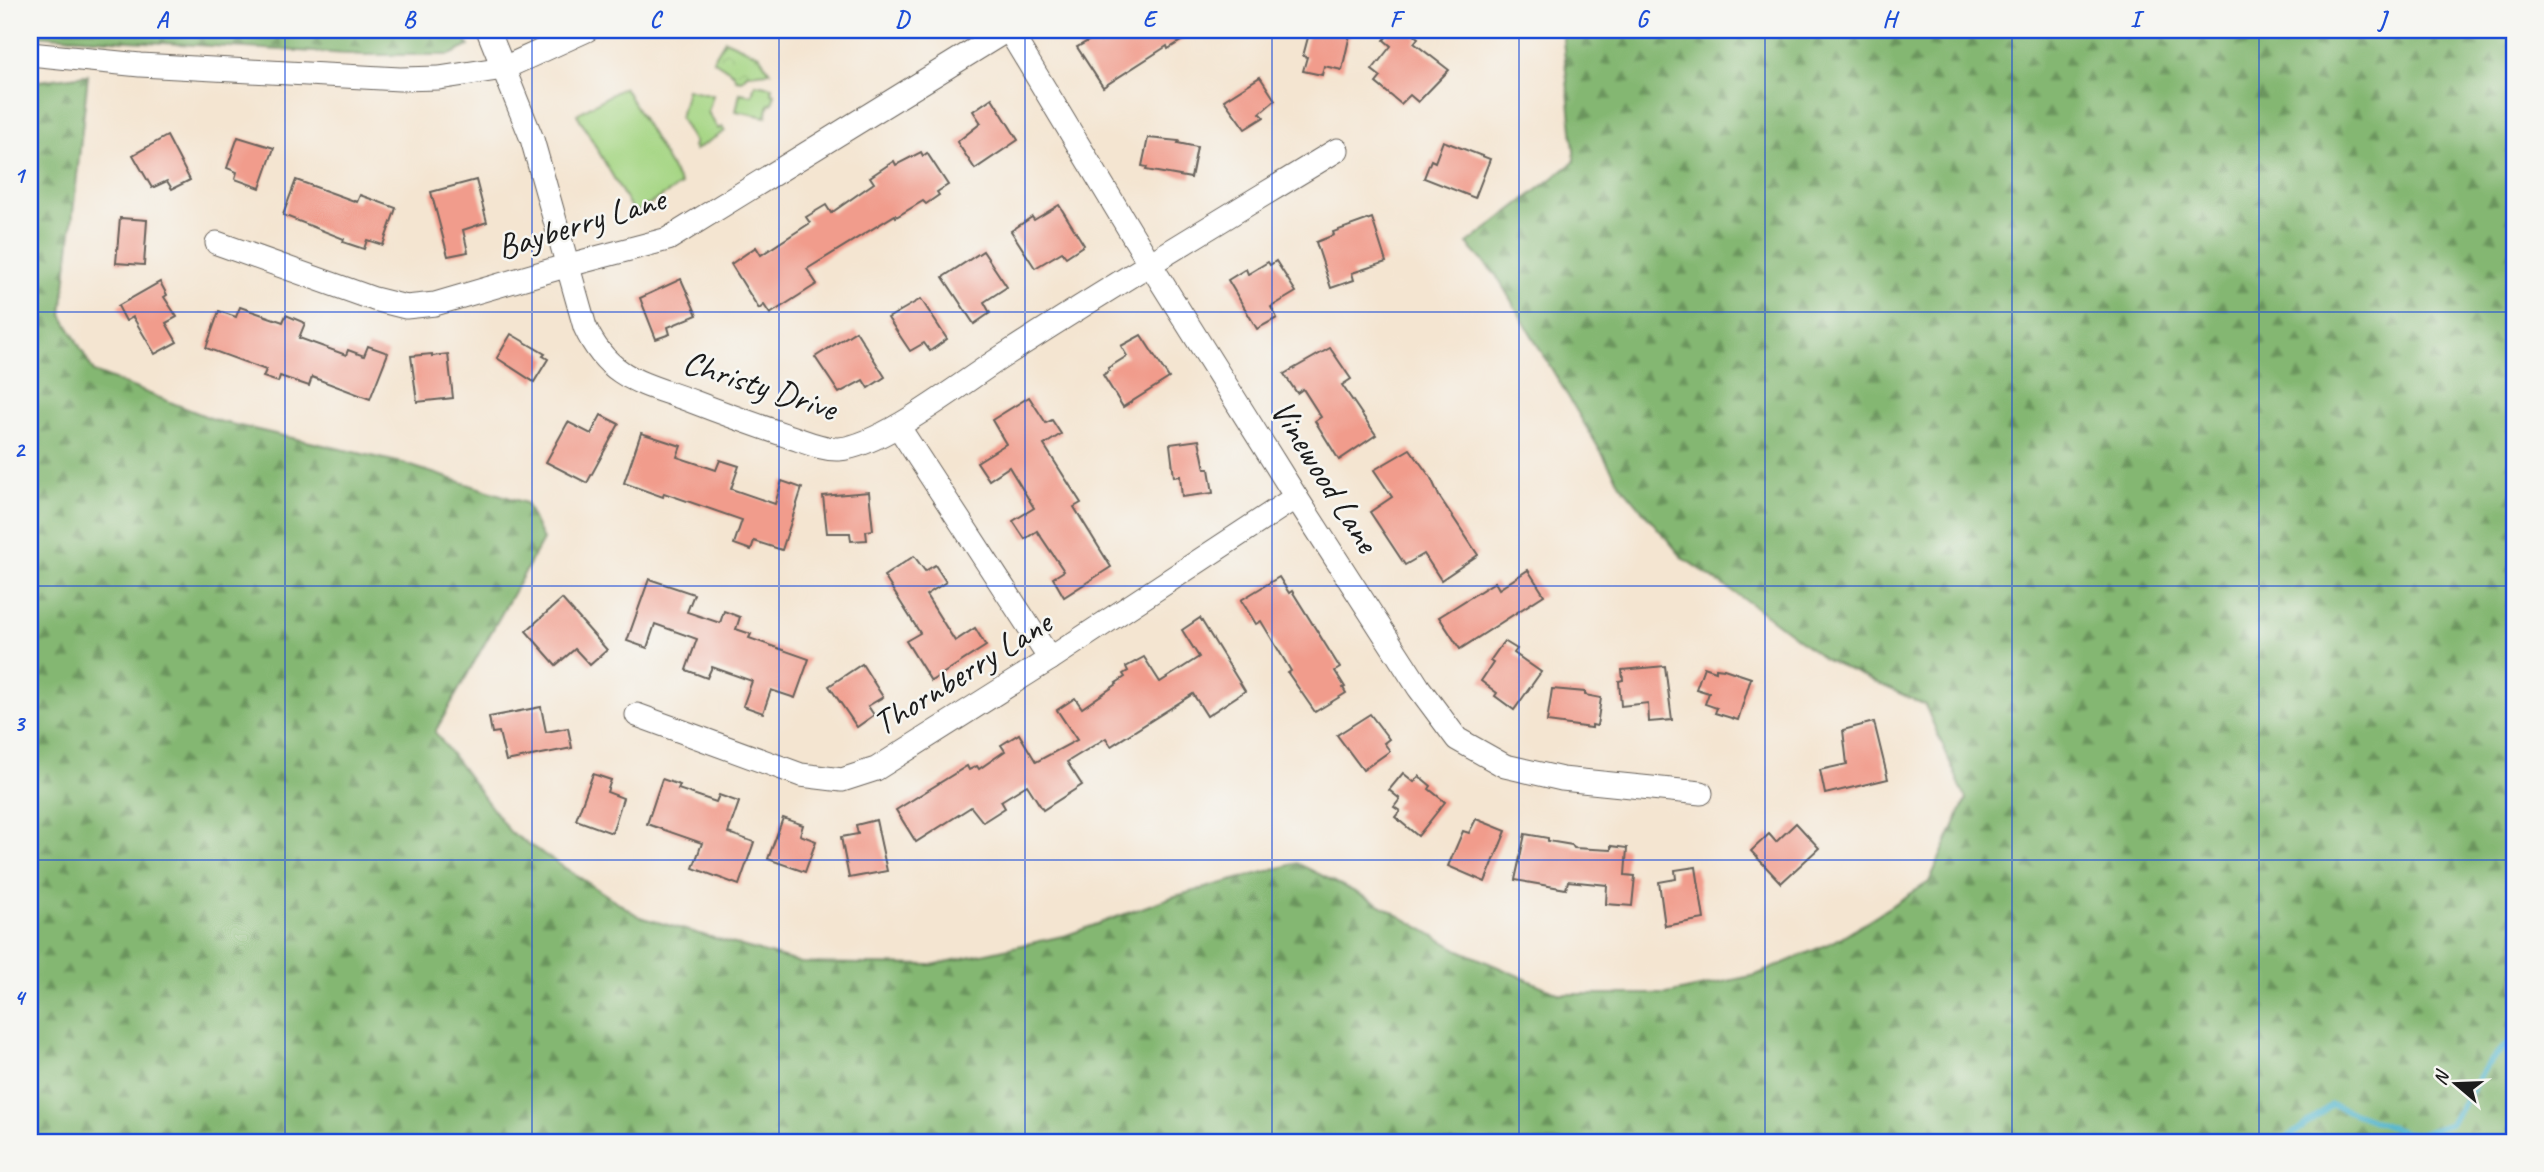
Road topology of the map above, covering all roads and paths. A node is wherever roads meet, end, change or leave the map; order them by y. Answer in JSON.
{"nodes":[{"id":1,"x":488,"y":30,"type":"edge"},
{"id":2,"x":587,"y":30,"type":"edge"},
{"id":3,"x":1008,"y":30,"type":"edge"},
{"id":4,"x":30,"y":54,"type":"edge"},
{"id":5,"x":504,"y":68,"type":"junction"},
{"id":6,"x":1337,"y":150,"type":"dead end"},
{"id":7,"x":217,"y":243,"type":"dead end"},
{"id":8,"x":1150,"y":264,"type":"junction"},
{"id":9,"x":569,"y":265,"type":"junction"},
{"id":10,"x":898,"y":426,"type":"junction"},
{"id":11,"x":1296,"y":497,"type":"junction"},
{"id":12,"x":1050,"y":659,"type":"junction"},
{"id":13,"x":637,"y":715,"type":"dead end"},
{"id":14,"x":1701,"y":793,"type":"dead end"}],
"edges":[{"from":1,"to":5,"type":"street","name":"Christy Drive"},
{"from":2,"to":5,"type":"street"},
{"from":3,"to":8,"type":"street","name":"Vinewood Lane"},
{"from":3,"to":9,"type":"street","name":"Bayberry Lane"},
{"from":4,"to":5,"type":"street"},
{"from":5,"to":9,"type":"street","name":"Christy Drive"},
{"from":6,"to":8,"type":"street","name":"Christy Drive"},
{"from":7,"to":9,"type":"street","name":"Bayberry Lane"},
{"from":8,"to":10,"type":"street","name":"Christy Drive"},
{"from":8,"to":11,"type":"street","name":"Vinewood Lane"},
{"from":9,"to":10,"type":"street","name":"Christy Drive"},
{"from":10,"to":12,"type":"street"},
{"from":11,"to":12,"type":"street","name":"Thornberry Lane"},
{"from":11,"to":14,"type":"street","name":"Vinewood Lane"},
{"from":12,"to":13,"type":"street","name":"Thornberry Lane"}]}
